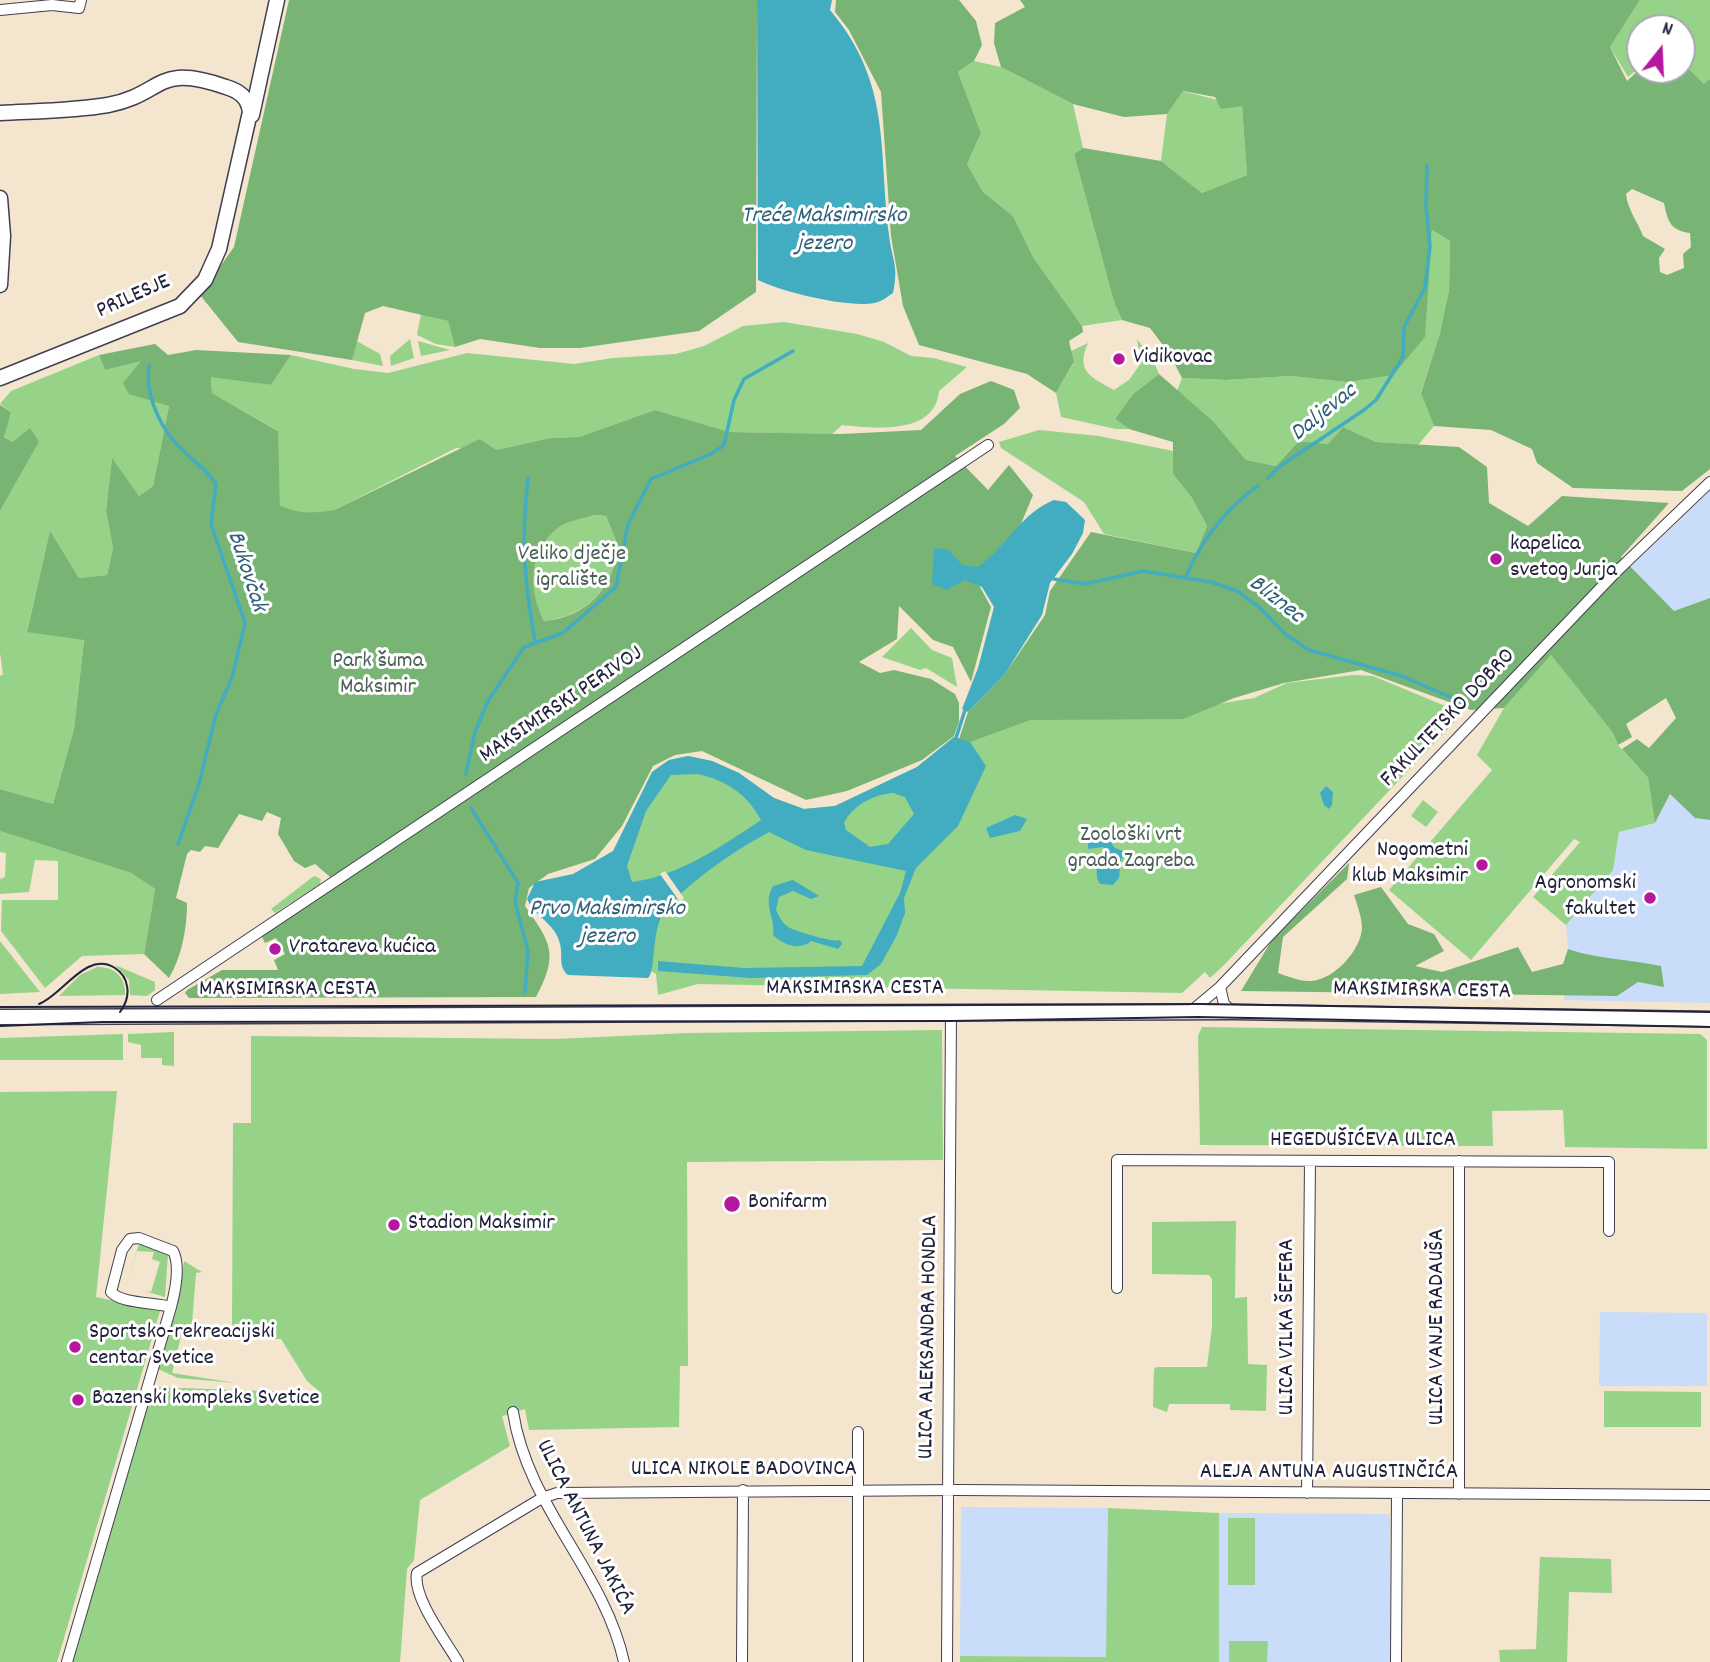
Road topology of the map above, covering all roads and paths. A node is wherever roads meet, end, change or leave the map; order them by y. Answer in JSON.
{"nodes":[{"id":1,"x":81,"y":0,"type":"edge"},
{"id":2,"x":277,"y":0,"type":"edge"},
{"id":3,"x":53,"y":2,"type":"edge"},
{"id":4,"x":0,"y":10,"type":"edge"},
{"id":5,"x":260,"y":74,"type":"junction"},
{"id":6,"x":233,"y":89,"type":"junction"},
{"id":7,"x":0,"y":113,"type":"edge"},
{"id":8,"x":249,"y":123,"type":"junction"},
{"id":9,"x":0,"y":198,"type":"edge"},
{"id":10,"x":1,"y":258,"type":"edge"},
{"id":11,"x":0,"y":285,"type":"edge"},
{"id":12,"x":0,"y":378,"type":"edge"},
{"id":13,"x":988,"y":444,"type":"dead end"},
{"id":14,"x":1710,"y":482,"type":"edge"},
{"id":15,"x":1220,"y":987,"type":"junction"},
{"id":16,"x":157,"y":1000,"type":"dead end"},
{"id":17,"x":951,"y":1012,"type":"junction"},
{"id":18,"x":1190,"y":1012,"type":"junction"},
{"id":19,"x":1233,"y":1012,"type":"junction"},
{"id":20,"x":0,"y":1017,"type":"edge"},
{"id":21,"x":1710,"y":1019,"type":"edge"},
{"id":22,"x":1310,"y":1161,"type":"junction"},
{"id":23,"x":1459,"y":1161,"type":"junction"},
{"id":24,"x":1609,"y":1231,"type":"dead end"},
{"id":25,"x":1117,"y":1288,"type":"dead end"},
{"id":26,"x":171,"y":1307,"type":"junction"},
{"id":27,"x":513,"y":1412,"type":"dead end"},
{"id":28,"x":858,"y":1432,"type":"dead end"},
{"id":29,"x":743,"y":1490,"type":"junction"},
{"id":30,"x":858,"y":1490,"type":"junction"},
{"id":31,"x":948,"y":1490,"type":"junction"},
{"id":32,"x":1307,"y":1493,"type":"junction"},
{"id":33,"x":1397,"y":1493,"type":"junction"},
{"id":34,"x":1459,"y":1494,"type":"junction"},
{"id":35,"x":1710,"y":1495,"type":"edge"},
{"id":36,"x":542,"y":1498,"type":"junction"},
{"id":37,"x":67,"y":1662,"type":"edge"},
{"id":38,"x":458,"y":1662,"type":"edge"},
{"id":39,"x":624,"y":1662,"type":"edge"},
{"id":40,"x":742,"y":1662,"type":"edge"},
{"id":41,"x":858,"y":1662,"type":"edge"},
{"id":42,"x":947,"y":1662,"type":"edge"},
{"id":43,"x":1396,"y":1662,"type":"edge"}],
"edges":[{"from":1,"to":3,"type":"street"},
{"from":2,"to":5,"type":"main road","name":"PRILESJE"},
{"from":3,"to":4,"type":"street"},
{"from":5,"to":6,"type":"main road"},
{"from":5,"to":8,"type":"main road","name":"PRILESJE"},
{"from":6,"to":7,"type":"main road"},
{"from":6,"to":8,"type":"main road"},
{"from":8,"to":12,"type":"main road","name":"PRILESJE"},
{"from":9,"to":10,"type":"main road"},
{"from":10,"to":11,"type":"main road"},
{"from":13,"to":16,"type":"street","name":"MAKSIMIRSKI PERIVOJ"},
{"from":14,"to":15,"type":"street","name":"FAKULTETSKO DOBRO"},
{"from":15,"to":18,"type":"street","name":"FAKULTETSKO DOBRO"},
{"from":15,"to":19,"type":"street"},
{"from":17,"to":18,"type":"main road","name":"MAKSIMIRSKA CESTA"},
{"from":17,"to":20,"type":"main road","name":"MAKSIMIRSKA CESTA"},
{"from":17,"to":31,"type":"street","name":"ULICA ALEKSANDRA HONDLA"},
{"from":18,"to":19,"type":"main road","name":"MAKSIMIRSKA CESTA"},
{"from":19,"to":21,"type":"main road","name":"MAKSIMIRSKA CESTA"},
{"from":22,"to":23,"type":"street","name":"HEGEDUŠIĆEVA ULICA"},
{"from":22,"to":25,"type":"street","name":"HEGEDUŠIĆEVA ULICA"},
{"from":22,"to":32,"type":"street","name":"ULICA VILKA ŠEFERA"},
{"from":23,"to":24,"type":"street","name":"HEGEDUŠIĆEVA ULICA"},
{"from":23,"to":34,"type":"street","name":"ULICA VANJE RADAUŠA"},
{"from":26,"to":26,"type":"street"},
{"from":26,"to":37,"type":"street"},
{"from":27,"to":36,"type":"street","name":"ULICA ANTUNA JAKIĆA"},
{"from":28,"to":30,"type":"street"},
{"from":29,"to":30,"type":"street","name":"ULICA NIKOLE BADOVINCA"},
{"from":29,"to":36,"type":"street","name":"ULICA NIKOLE BADOVINCA"},
{"from":29,"to":40,"type":"street"},
{"from":30,"to":31,"type":"street","name":"ULICA NIKOLE BADOVINCA"},
{"from":30,"to":41,"type":"street"},
{"from":31,"to":32,"type":"street","name":"ALEJA ANTUNA AUGUSTINČIĆA"},
{"from":31,"to":42,"type":"street","name":"ULICA ALEKSANDRA HONDLA"},
{"from":32,"to":33,"type":"street","name":"ALEJA ANTUNA AUGUSTINČIĆA"},
{"from":33,"to":34,"type":"street","name":"ALEJA ANTUNA AUGUSTINČIĆA"},
{"from":33,"to":43,"type":"street"},
{"from":34,"to":35,"type":"street","name":"ALEJA ANTUNA AUGUSTINČIĆA"},
{"from":36,"to":38,"type":"street","name":"ULICA NIKOLE BADOVINCA"},
{"from":36,"to":39,"type":"street","name":"ULICA ANTUNA JAKIĆA"}]}
